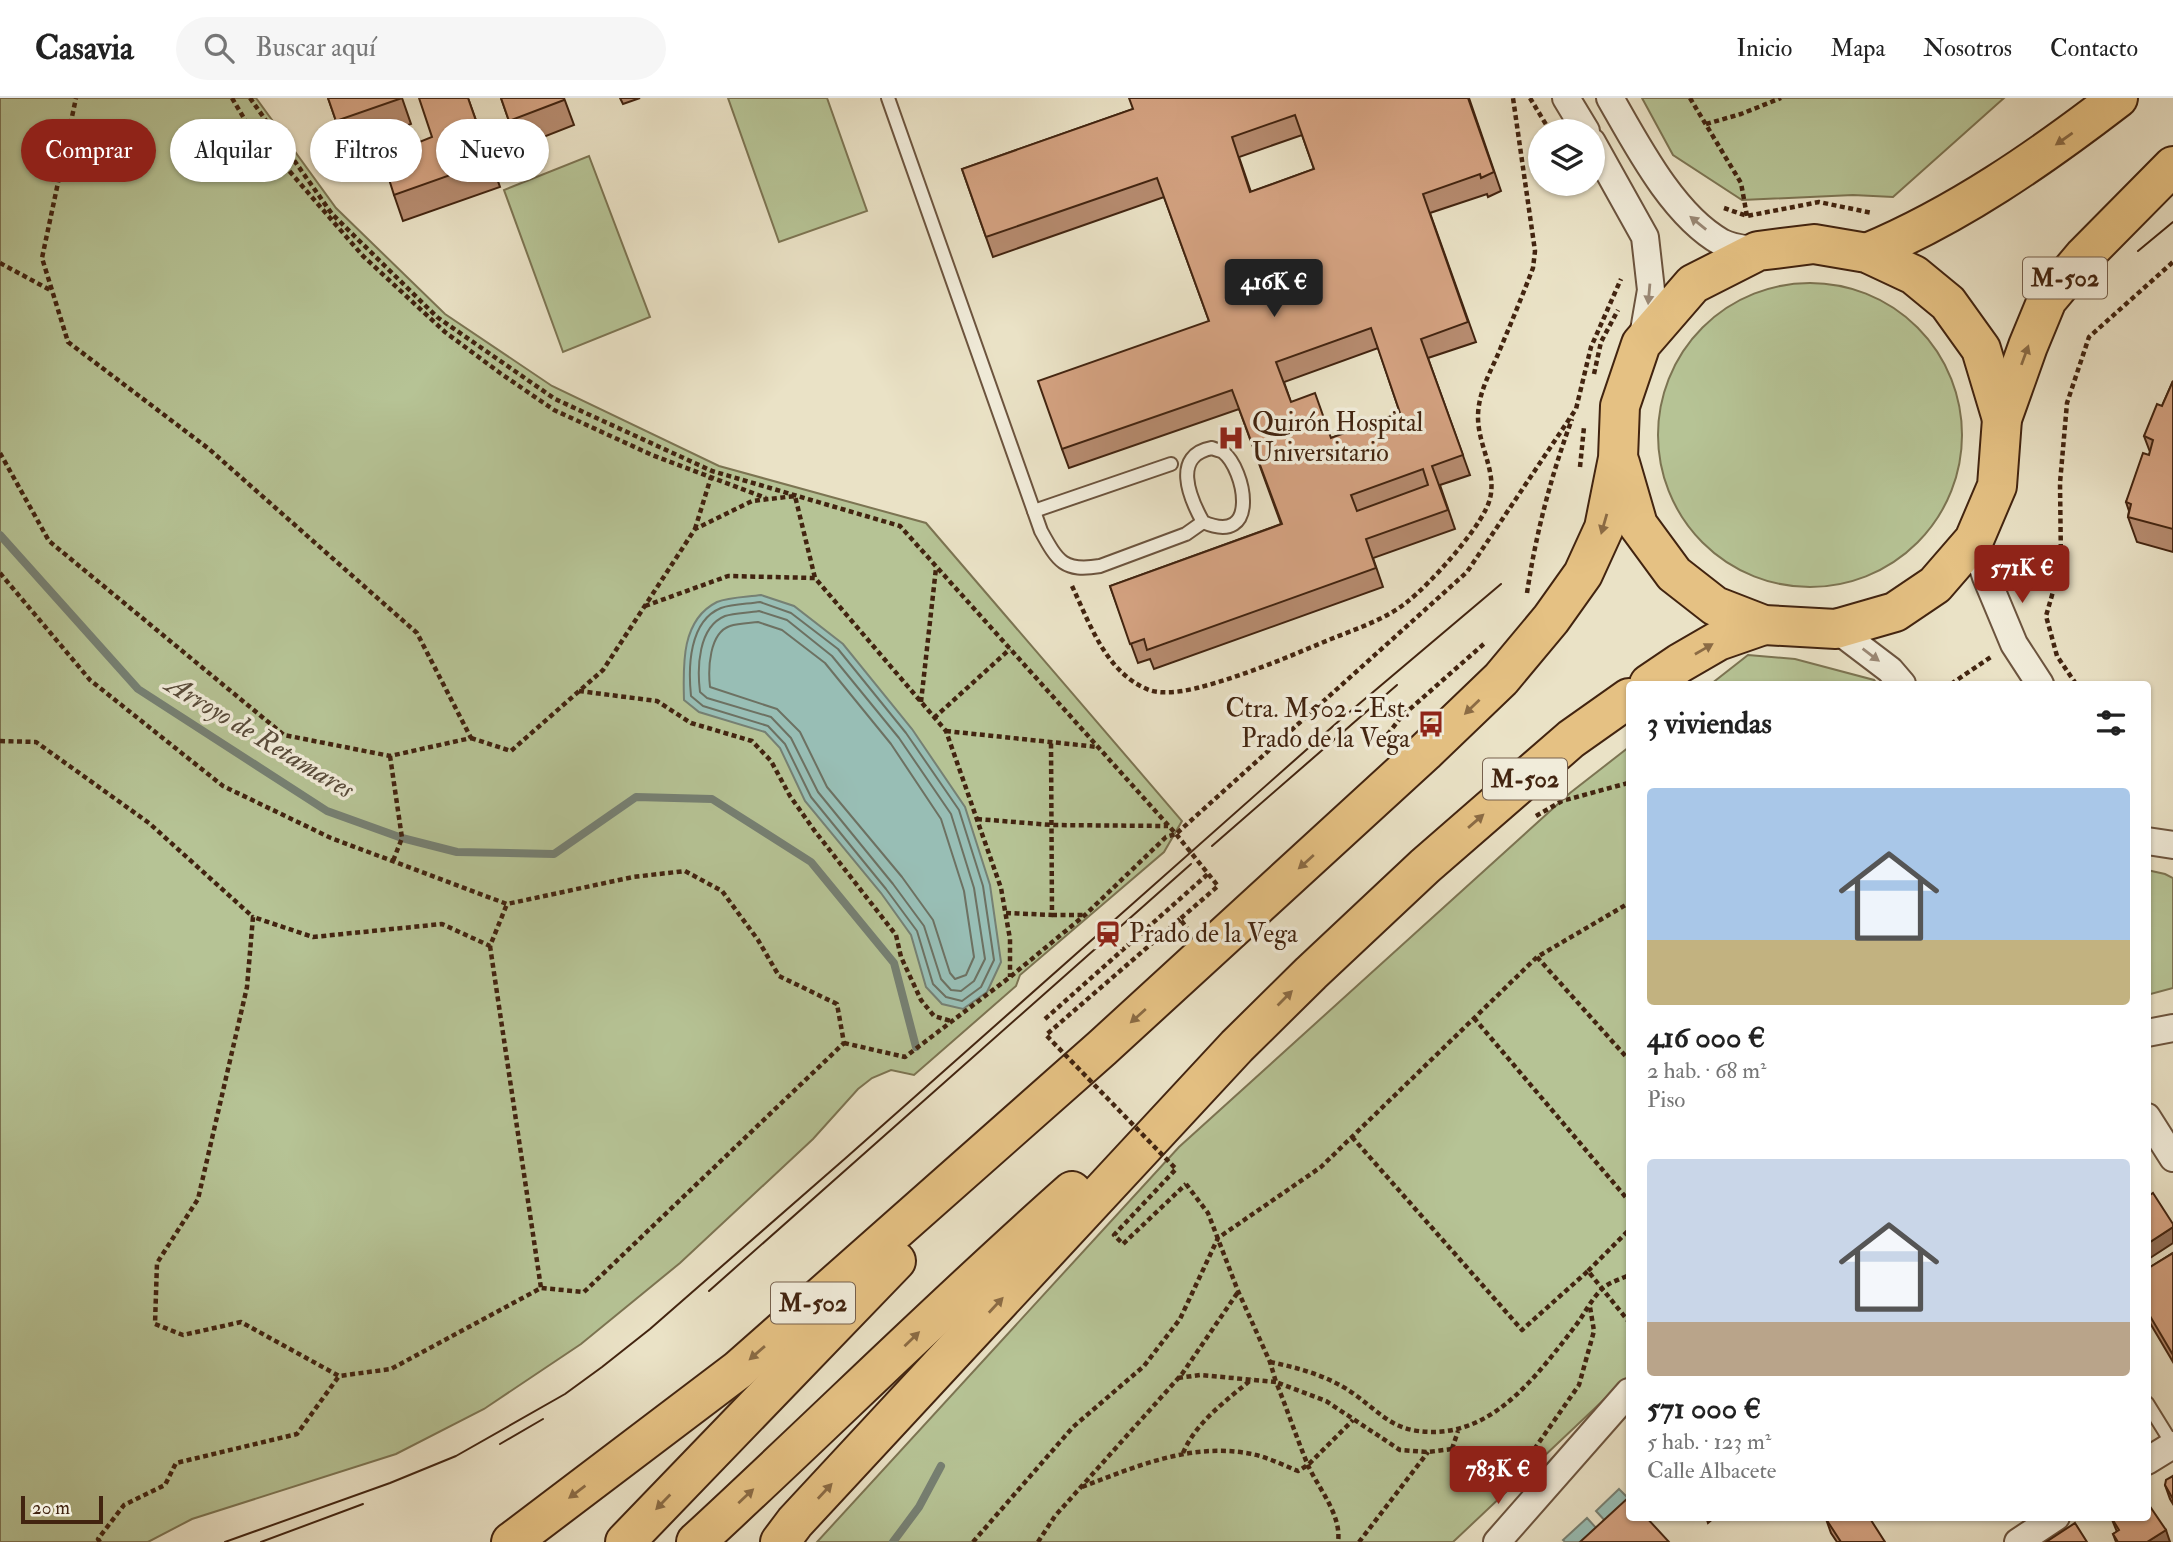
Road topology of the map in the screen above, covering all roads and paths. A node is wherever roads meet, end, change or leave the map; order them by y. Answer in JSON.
{"nodes":[{"id":1,"x":76,"y":98,"type":"edge"},
{"id":2,"x":232,"y":98,"type":"edge"},
{"id":3,"x":250,"y":98,"type":"edge"},
{"id":4,"x":888,"y":98,"type":"edge"},
{"id":5,"x":1513,"y":98,"type":"edge"},
{"id":6,"x":1530,"y":98,"type":"edge"},
{"id":7,"x":1566,"y":98,"type":"edge"},
{"id":8,"x":1610,"y":98,"type":"edge"},
{"id":9,"x":1690,"y":98,"type":"edge"},
{"id":10,"x":1781,"y":98,"type":"edge"},
{"id":11,"x":2118,"y":98,"type":"edge"},
{"id":12,"x":1543,"y":119,"type":"edge"},
{"id":13,"x":1579,"y":119,"type":"edge"},
{"id":14,"x":1706,"y":124,"type":"junction"},
{"id":15,"x":1605,"y":165,"type":"edge"},
{"id":16,"x":2173,"y":166,"type":"edge"},
{"id":17,"x":1716,"y":203,"type":"dead end"},
{"id":18,"x":1884,"y":216,"type":"dead end"},
{"id":19,"x":1752,"y":234,"type":"junction"},
{"id":20,"x":1867,"y":253,"type":"junction"},
{"id":21,"x":2173,"y":262,"type":"edge"},
{"id":22,"x":0,"y":263,"type":"edge"},
{"id":23,"x":1626,"y":284,"type":"dead end"},
{"id":24,"x":52,"y":291,"type":"junction"},
{"id":25,"x":1622,"y":302,"type":"dead end"},
{"id":26,"x":1642,"y":344,"type":"junction"},
{"id":27,"x":1592,"y":381,"type":"dead end"},
{"id":28,"x":1587,"y":408,"type":"dead end"},
{"id":29,"x":1576,"y":409,"type":"junction"},
{"id":30,"x":2002,"y":419,"type":"junction"},
{"id":31,"x":1585,"y":420,"type":"dead end"},
{"id":32,"x":0,"y":453,"type":"edge"},
{"id":33,"x":1618,"y":458,"type":"junction"},
{"id":34,"x":1171,"y":464,"type":"dead end"},
{"id":35,"x":1580,"y":473,"type":"dead end"},
{"id":36,"x":711,"y":478,"type":"junction"},
{"id":37,"x":795,"y":496,"type":"junction"},
{"id":38,"x":766,"y":498,"type":"junction"},
{"id":39,"x":1034,"y":511,"type":"junction"},
{"id":40,"x":1203,"y":522,"type":"junction"},
{"id":41,"x":695,"y":529,"type":"junction"},
{"id":42,"x":1974,"y":540,"type":"junction"},
{"id":43,"x":1060,"y":560,"type":"junction"},
{"id":44,"x":936,"y":567,"type":"junction"},
{"id":45,"x":0,"y":573,"type":"edge"},
{"id":46,"x":814,"y":578,"type":"junction"},
{"id":47,"x":1527,"y":596,"type":"dead end"},
{"id":48,"x":645,"y":606,"type":"junction"},
{"id":49,"x":1763,"y":625,"type":"junction"},
{"id":50,"x":1836,"y":629,"type":"junction"},
{"id":51,"x":1494,"y":635,"type":"dead end"},
{"id":52,"x":1010,"y":649,"type":"junction"},
{"id":53,"x":1653,"y":681,"type":"edge"},
{"id":54,"x":1899,"y":681,"type":"edge"},
{"id":55,"x":2038,"y":681,"type":"edge"},
{"id":56,"x":2074,"y":681,"type":"edge"},
{"id":57,"x":579,"y":691,"type":"junction"},
{"id":58,"x":1626,"y":700,"type":"edge"},
{"id":59,"x":921,"y":703,"type":"junction"},
{"id":60,"x":934,"y":718,"type":"junction"},
{"id":61,"x":946,"y":731,"type":"junction"},
{"id":62,"x":471,"y":738,"type":"junction"},
{"id":63,"x":0,"y":741,"type":"edge"},
{"id":64,"x":1051,"y":742,"type":"junction"},
{"id":65,"x":1098,"y":747,"type":"junction"},
{"id":66,"x":1373,"y":754,"type":"dead end"},
{"id":67,"x":390,"y":756,"type":"junction"},
{"id":68,"x":977,"y":819,"type":"junction"},
{"id":69,"x":1052,"y":825,"type":"junction"},
{"id":70,"x":1169,"y":826,"type":"junction"},
{"id":71,"x":1176,"y":834,"type":"junction"},
{"id":72,"x":393,"y":861,"type":"junction"},
{"id":73,"x":1209,"y":873,"type":"junction"},
{"id":74,"x":507,"y":904,"type":"junction"},
{"id":75,"x":1626,"y":905,"type":"edge"},
{"id":76,"x":1005,"y":913,"type":"junction"},
{"id":77,"x":1052,"y":915,"type":"junction"},
{"id":78,"x":1085,"y":915,"type":"junction"},
{"id":79,"x":253,"y":917,"type":"junction"},
{"id":80,"x":490,"y":946,"type":"junction"},
{"id":81,"x":1537,"y":957,"type":"junction"},
{"id":82,"x":1010,"y":977,"type":"junction"},
{"id":83,"x":1474,"y":1018,"type":"junction"},
{"id":84,"x":1045,"y":1019,"type":"dead end"},
{"id":85,"x":952,"y":1022,"type":"junction"},
{"id":86,"x":2173,"y":1028,"type":"edge"},
{"id":87,"x":2151,"y":1032,"type":"edge"},
{"id":88,"x":844,"y":1044,"type":"junction"},
{"id":89,"x":1237,"y":1046,"type":"junction"},
{"id":90,"x":1102,"y":1048,"type":"junction"},
{"id":91,"x":1626,"y":1057,"type":"edge"},
{"id":92,"x":2151,"y":1123,"type":"edge"},
{"id":93,"x":1352,"y":1137,"type":"junction"},
{"id":94,"x":2173,"y":1158,"type":"edge"},
{"id":95,"x":1626,"y":1196,"type":"edge"},
{"id":96,"x":1626,"y":1233,"type":"edge"},
{"id":97,"x":1218,"y":1238,"type":"junction"},
{"id":98,"x":1588,"y":1271,"type":"junction"},
{"id":99,"x":1626,"y":1276,"type":"edge"},
{"id":100,"x":541,"y":1288,"type":"junction"},
{"id":101,"x":1602,"y":1288,"type":"junction"},
{"id":102,"x":1238,"y":1291,"type":"junction"},
{"id":103,"x":1590,"y":1306,"type":"junction"},
{"id":104,"x":1626,"y":1318,"type":"edge"},
{"id":105,"x":1270,"y":1362,"type":"junction"},
{"id":106,"x":339,"y":1376,"type":"junction"},
{"id":107,"x":1178,"y":1378,"type":"junction"},
{"id":108,"x":1253,"y":1379,"type":"junction"},
{"id":109,"x":1276,"y":1381,"type":"junction"},
{"id":110,"x":1626,"y":1395,"type":"edge"},
{"id":111,"x":2151,"y":1409,"type":"edge"},
{"id":112,"x":1353,"y":1420,"type":"junction"},
{"id":113,"x":1458,"y":1431,"type":"junction"},
{"id":114,"x":2173,"y":1445,"type":"edge"},
{"id":115,"x":1452,"y":1449,"type":"junction"},
{"id":116,"x":1428,"y":1452,"type":"junction"},
{"id":117,"x":1183,"y":1453,"type":"junction"},
{"id":118,"x":2151,"y":1459,"type":"edge"},
{"id":119,"x":1308,"y":1465,"type":"junction"},
{"id":120,"x":1508,"y":1486,"type":"junction"},
{"id":121,"x":1079,"y":1489,"type":"junction"},
{"id":122,"x":1533,"y":1502,"type":"junction"},
{"id":123,"x":2050,"y":1521,"type":"edge"},
{"id":124,"x":97,"y":1541,"type":"edge"},
{"id":125,"x":1501,"y":1541,"type":"edge"},
{"id":126,"x":511,"y":1542,"type":"edge"},
{"id":127,"x":625,"y":1542,"type":"edge"},
{"id":128,"x":696,"y":1542,"type":"edge"},
{"id":129,"x":780,"y":1542,"type":"edge"},
{"id":130,"x":973,"y":1542,"type":"edge"},
{"id":131,"x":1038,"y":1542,"type":"edge"},
{"id":132,"x":1338,"y":1542,"type":"edge"},
{"id":133,"x":1359,"y":1542,"type":"edge"},
{"id":134,"x":2018,"y":1542,"type":"edge"}],
"edges":[{"from":1,"to":24,"type":"path"},
{"from":2,"to":36,"type":"path"},
{"from":3,"to":37,"type":"path"},
{"from":4,"to":39,"type":"lane"},
{"from":5,"to":43,"type":"path"},
{"from":6,"to":12,"type":"path"},
{"from":7,"to":13,"type":"street"},
{"from":19,"to":8,"type":"street","one_way":true},
{"from":9,"to":14,"type":"path"},
{"from":10,"to":14,"type":"path"},
{"from":11,"to":20,"type":"highway","one_way":true},
{"from":14,"to":19,"type":"path"},
{"from":15,"to":26,"type":"street","one_way":true},
{"from":30,"to":16,"type":"highway","number":"M-502","one_way":true},
{"from":17,"to":19,"type":"path"},
{"from":18,"to":19,"type":"path"},
{"from":19,"to":20,"type":"highway","number":"M-502"},
{"from":19,"to":26,"type":"highway","number":"M-502"},
{"from":20,"to":30,"type":"highway","number":"M-502"},
{"from":21,"to":56,"type":"path"},
{"from":22,"to":24,"type":"path"},
{"from":23,"to":29,"type":"path"},
{"from":24,"to":62,"type":"path"},
{"from":25,"to":27,"type":"path"},
{"from":26,"to":33,"type":"highway","number":"M-502"},
{"from":28,"to":29,"type":"path"},
{"from":29,"to":47,"type":"path"},
{"from":29,"to":71,"type":"path"},
{"from":30,"to":42,"type":"highway","number":"M-502"},
{"from":31,"to":35,"type":"path"},
{"from":32,"to":67,"type":"path"},
{"from":33,"to":49,"type":"highway","number":"M-502"},
{"from":33,"to":90,"type":"highway","number":"M-502","one_way":true},
{"from":34,"to":39,"type":"lane"},
{"from":36,"to":38,"type":"path"},
{"from":36,"to":41,"type":"path"},
{"from":37,"to":38,"type":"path"},
{"from":37,"to":44,"type":"path"},
{"from":37,"to":46,"type":"path"},
{"from":38,"to":41,"type":"path"},
{"from":39,"to":43,"type":"lane"},
{"from":40,"to":40,"type":"lane"},
{"from":40,"to":43,"type":"lane"},
{"from":41,"to":48,"type":"path"},
{"from":42,"to":50,"type":"highway","number":"M-502"},
{"from":42,"to":55,"type":"street"},
{"from":44,"to":52,"type":"path"},
{"from":44,"to":59,"type":"path"},
{"from":45,"to":72,"type":"path"},
{"from":46,"to":48,"type":"path"},
{"from":46,"to":59,"type":"path"},
{"from":48,"to":57,"type":"path"},
{"from":49,"to":50,"type":"highway","number":"M-502"},
{"from":53,"to":49,"type":"highway","number":"M-502","one_way":true},
{"from":50,"to":54,"type":"street","one_way":true},
{"from":51,"to":66,"type":"path"},
{"from":52,"to":60,"type":"path"},
{"from":52,"to":65,"type":"path"},
{"from":57,"to":62,"type":"path"},
{"from":57,"to":85,"type":"path"},
{"from":89,"to":58,"type":"highway","number":"M-502","one_way":true},
{"from":59,"to":60,"type":"path"},
{"from":60,"to":61,"type":"path"},
{"from":61,"to":64,"type":"path"},
{"from":61,"to":68,"type":"path"},
{"from":62,"to":67,"type":"path"},
{"from":63,"to":79,"type":"path"},
{"from":64,"to":65,"type":"path"},
{"from":64,"to":69,"type":"path"},
{"from":65,"to":70,"type":"path"},
{"from":67,"to":72,"type":"path"},
{"from":68,"to":69,"type":"path"},
{"from":68,"to":76,"type":"path"},
{"from":69,"to":70,"type":"path"},
{"from":69,"to":77,"type":"path"},
{"from":70,"to":71,"type":"path"},
{"from":71,"to":73,"type":"path"},
{"from":71,"to":78,"type":"path"},
{"from":72,"to":74,"type":"path"},
{"from":73,"to":84,"type":"path"},
{"from":73,"to":97,"type":"path","bridge":true},
{"from":74,"to":80,"type":"path"},
{"from":74,"to":88,"type":"path"},
{"from":75,"to":81,"type":"path"},
{"from":76,"to":77,"type":"path"},
{"from":76,"to":82,"type":"path"},
{"from":77,"to":78,"type":"path"},
{"from":78,"to":82,"type":"path"},
{"from":79,"to":80,"type":"path"},
{"from":79,"to":106,"type":"path"},
{"from":80,"to":100,"type":"path"},
{"from":81,"to":83,"type":"path"},
{"from":81,"to":91,"type":"path"},
{"from":82,"to":85,"type":"path"},
{"from":83,"to":93,"type":"path"},
{"from":83,"to":95,"type":"path"},
{"from":85,"to":88,"type":"path"},
{"from":86,"to":87,"type":"street"},
{"from":88,"to":100,"type":"path"},
{"from":128,"to":89,"type":"highway","number":"M-502","one_way":true},
{"from":129,"to":89,"type":"highway","number":"M-502","one_way":true},
{"from":90,"to":126,"type":"highway","number":"M-502","one_way":true},
{"from":90,"to":127,"type":"highway","number":"M-502","one_way":true},
{"from":92,"to":94,"type":"street"},
{"from":93,"to":97,"type":"path"},
{"from":93,"to":98,"type":"path"},
{"from":96,"to":98,"type":"path"},
{"from":97,"to":102,"type":"path"},
{"from":97,"to":130,"type":"path"},
{"from":98,"to":101,"type":"path"},
{"from":99,"to":101,"type":"path"},
{"from":100,"to":106,"type":"path"},
{"from":101,"to":103,"type":"path"},
{"from":101,"to":104,"type":"path"},
{"from":102,"to":105,"type":"path"},
{"from":102,"to":107,"type":"path"},
{"from":103,"to":113,"type":"path"},
{"from":103,"to":120,"type":"path"},
{"from":105,"to":109,"type":"path"},
{"from":105,"to":113,"type":"path"},
{"from":106,"to":124,"type":"path"},
{"from":107,"to":108,"type":"path"},
{"from":107,"to":121,"type":"path"},
{"from":108,"to":109,"type":"path"},
{"from":108,"to":117,"type":"path"},
{"from":109,"to":112,"type":"path"},
{"from":109,"to":119,"type":"path"},
{"from":110,"to":122,"type":"street"},
{"from":111,"to":114,"type":"lane"},
{"from":112,"to":116,"type":"path"},
{"from":112,"to":119,"type":"path"},
{"from":113,"to":115,"type":"path"},
{"from":114,"to":118,"type":"street"},
{"from":115,"to":116,"type":"path"},
{"from":115,"to":120,"type":"path"},
{"from":116,"to":133,"type":"path"},
{"from":117,"to":119,"type":"path"},
{"from":117,"to":121,"type":"path"},
{"from":119,"to":132,"type":"path"},
{"from":120,"to":122,"type":"path"},
{"from":121,"to":131,"type":"path"},
{"from":122,"to":125,"type":"street"},
{"from":123,"to":134,"type":"street"}]}
